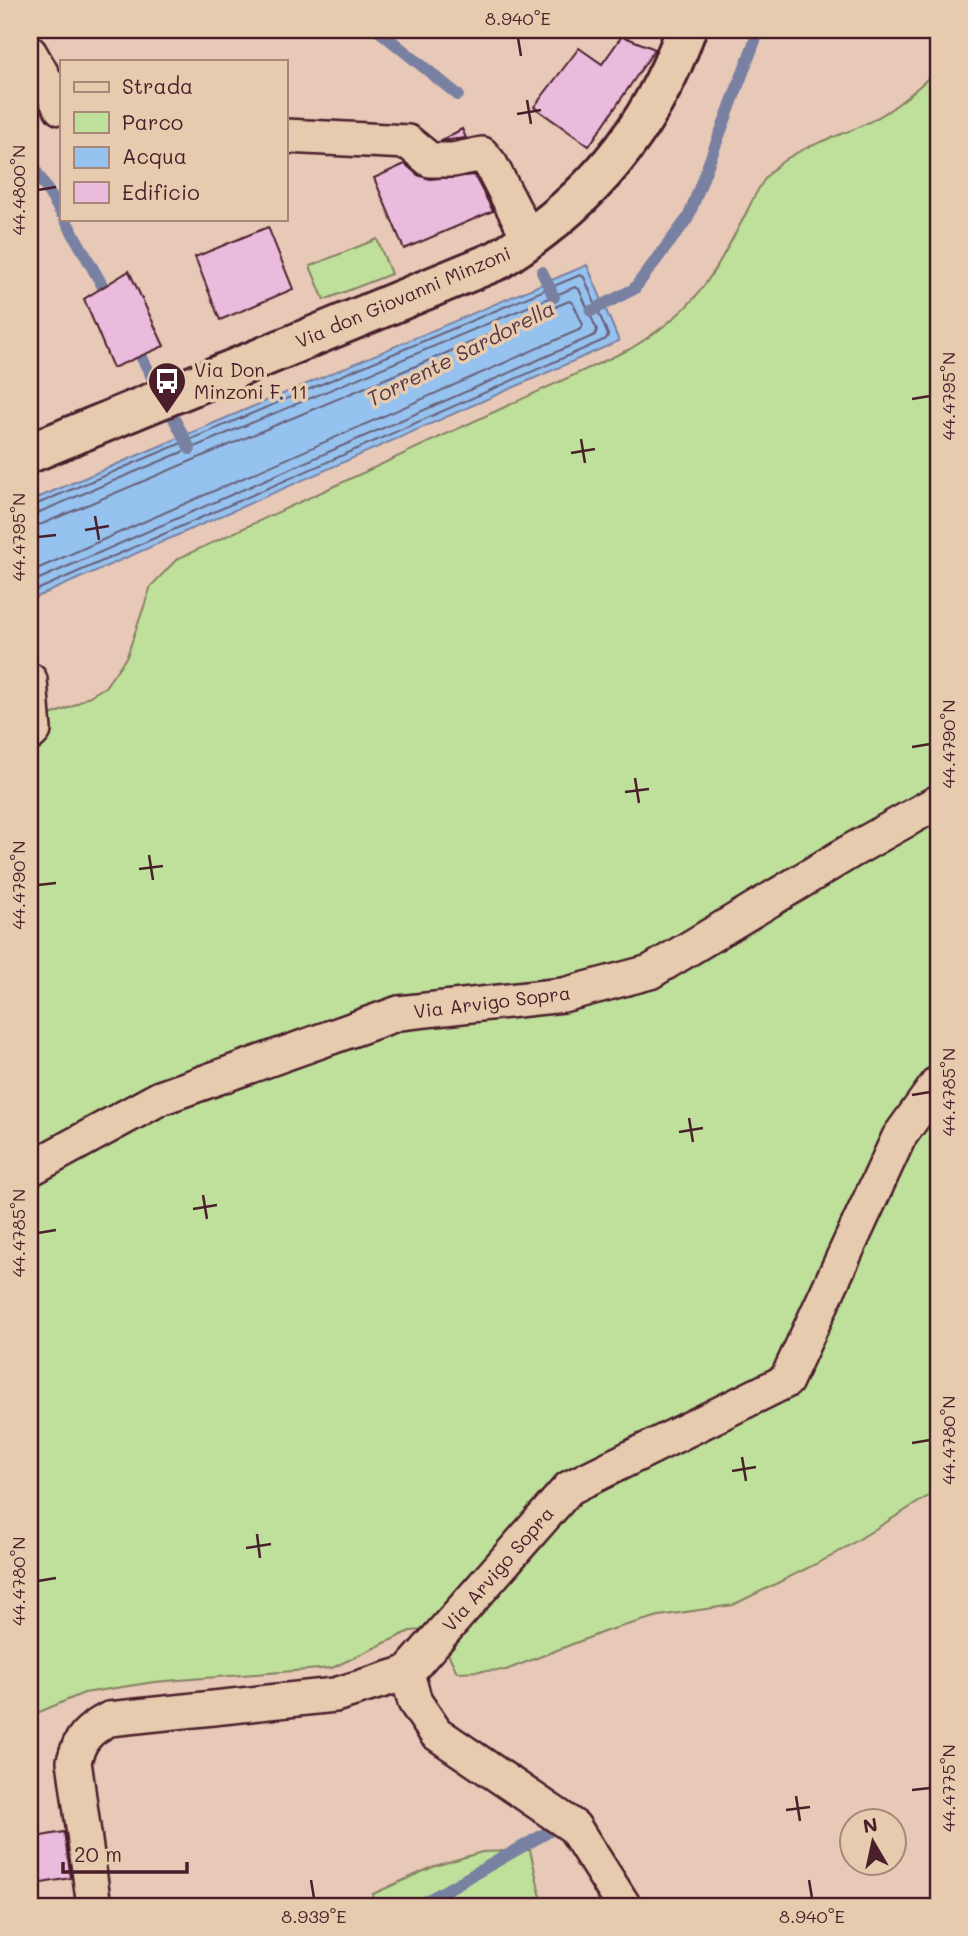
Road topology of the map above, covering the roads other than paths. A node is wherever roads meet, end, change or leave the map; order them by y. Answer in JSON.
{"nodes":[{"id":1,"x":686,"y":30,"type":"edge"},
{"id":2,"x":30,"y":52,"type":"edge"},
{"id":3,"x":60,"y":106,"type":"edge"},
{"id":4,"x":287,"y":136,"type":"edge"},
{"id":5,"x":530,"y":240,"type":"junction"},
{"id":6,"x":30,"y":453,"type":"edge"},
{"id":7,"x":30,"y":680,"type":"edge"},
{"id":8,"x":30,"y":734,"type":"edge"},
{"id":9,"x":938,"y":802,"type":"edge"},
{"id":10,"x":938,"y":1083,"type":"edge"},
{"id":11,"x":30,"y":1168,"type":"edge"},
{"id":12,"x":407,"y":1673,"type":"junction"},
{"id":13,"x":94,"y":1906,"type":"edge"},
{"id":14,"x":624,"y":1906,"type":"edge"}],
"edges":[{"from":1,"to":5,"type":"main road","name":"Via don Giovanni Minzoni"},
{"from":2,"to":3,"type":"street"},
{"from":4,"to":5,"type":"street"},
{"from":5,"to":6,"type":"main road","name":"Via don Giovanni Minzoni"},
{"from":7,"to":8,"type":"street"},
{"from":9,"to":11,"type":"street","name":"Via Arvigo Sopra"},
{"from":10,"to":12,"type":"street","name":"Via Arvigo Sopra"},
{"from":12,"to":13,"type":"street"},
{"from":12,"to":14,"type":"street"}]}
